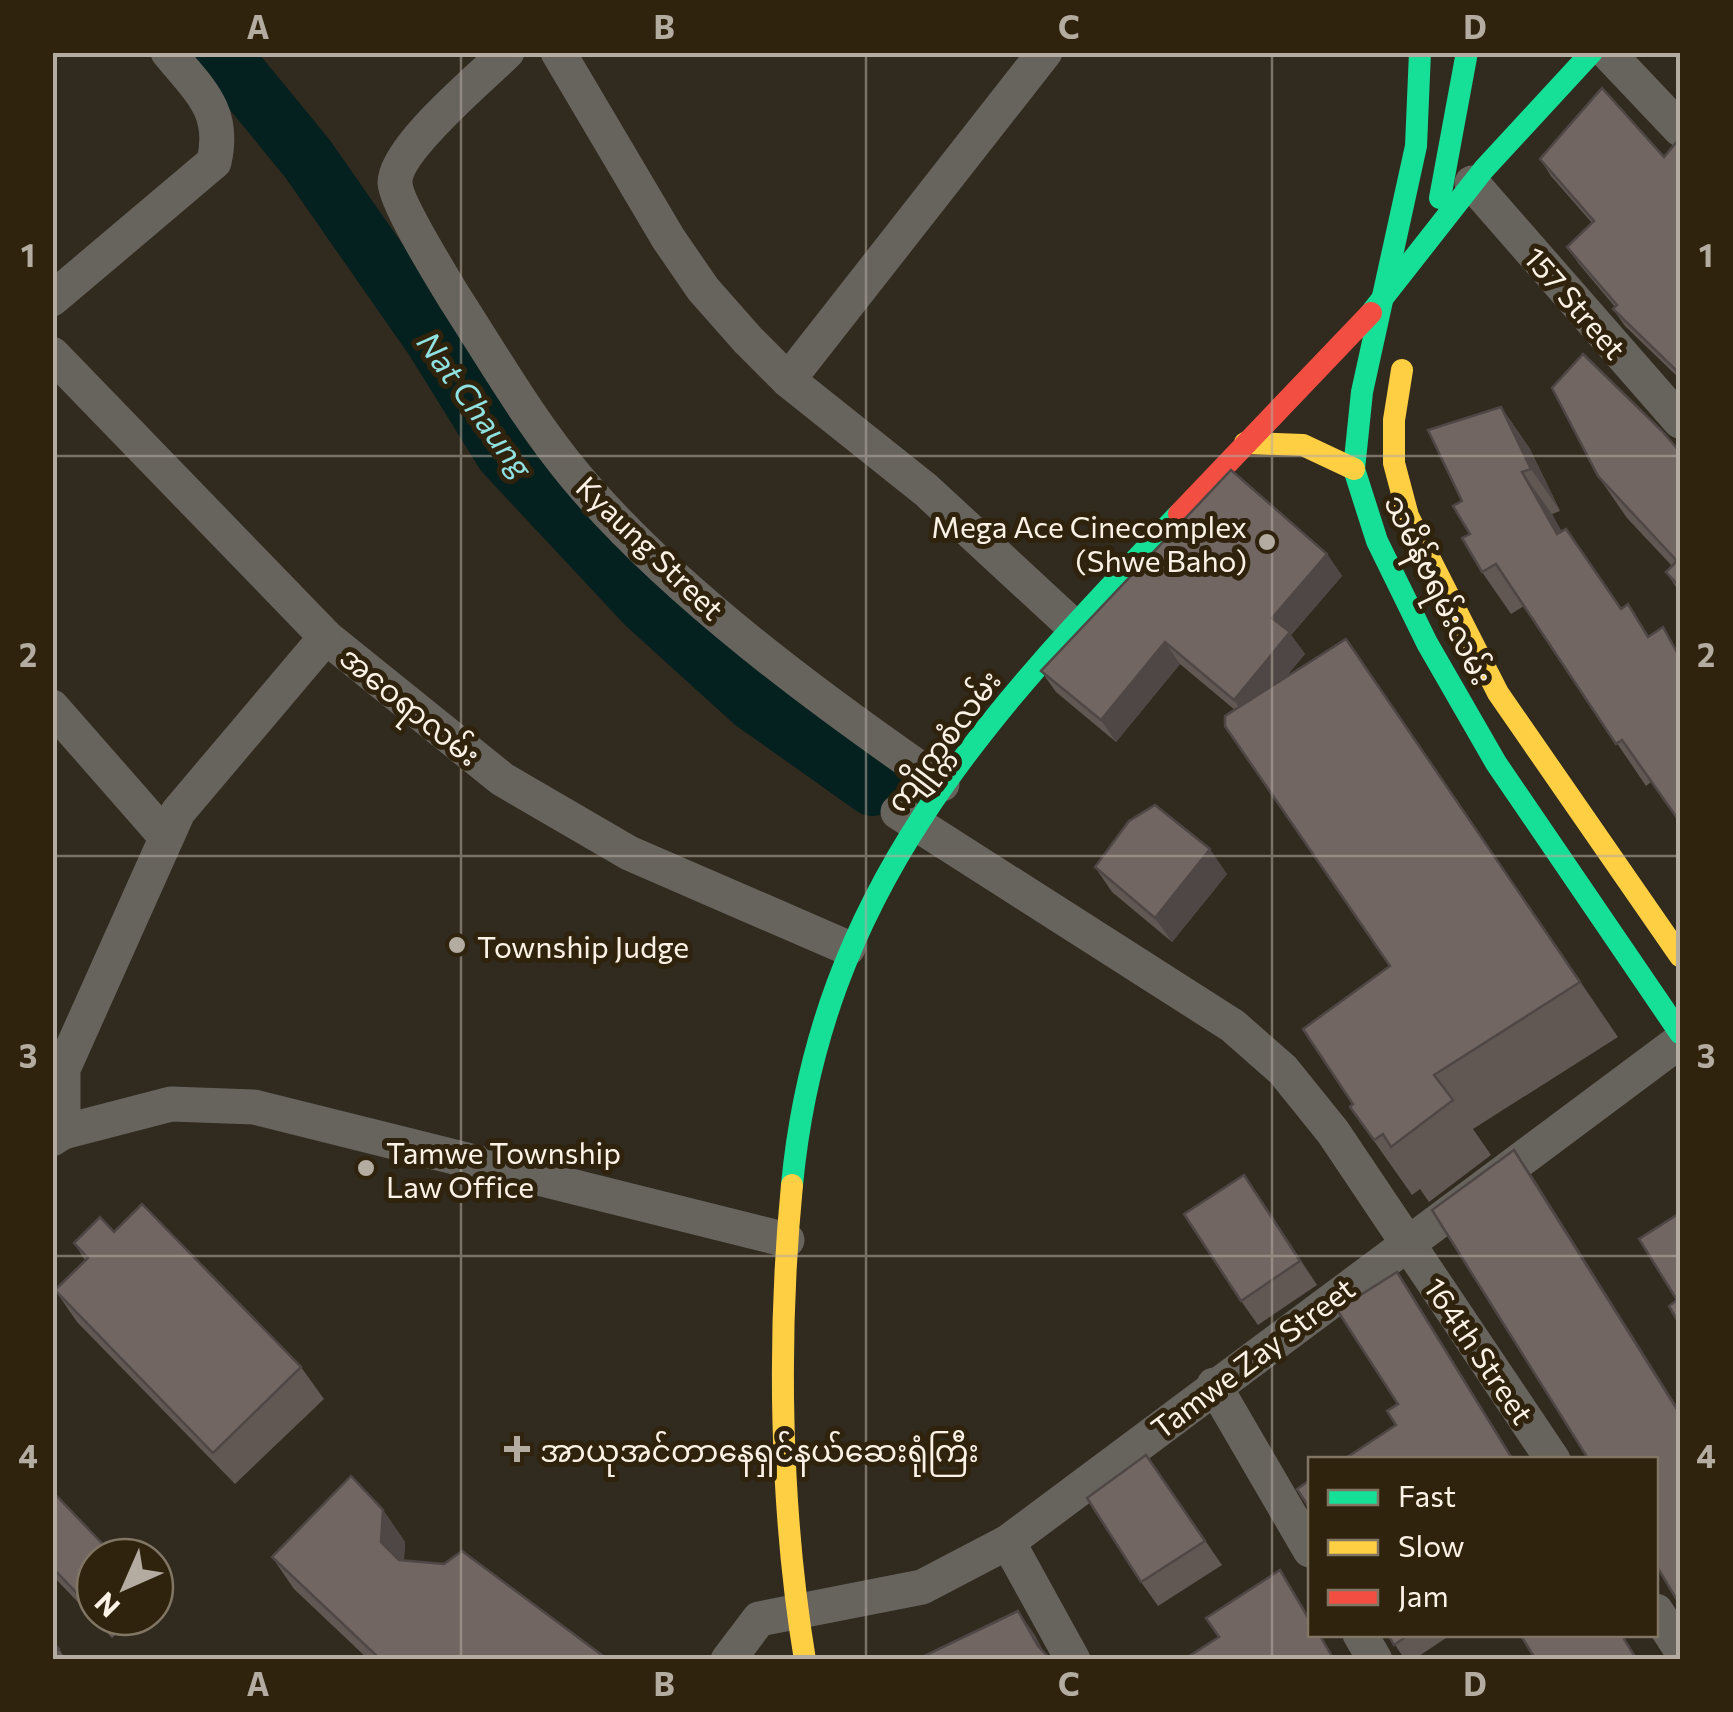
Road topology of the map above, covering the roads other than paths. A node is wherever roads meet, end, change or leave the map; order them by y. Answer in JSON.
{"nodes":[{"id":1,"x":168,"y":52,"type":"edge"},
{"id":2,"x":507,"y":52,"type":"edge"},
{"id":3,"x":558,"y":52,"type":"edge"},
{"id":4,"x":1046,"y":52,"type":"edge"},
{"id":5,"x":1420,"y":52,"type":"edge"},
{"id":6,"x":1466,"y":52,"type":"edge"},
{"id":7,"x":1592,"y":52,"type":"edge"},
{"id":8,"x":1607,"y":52,"type":"edge"},
{"id":9,"x":1481,"y":125,"type":"dead end"},
{"id":10,"x":1680,"y":129,"type":"edge"},
{"id":11,"x":1459,"y":176,"type":"junction"},
{"id":12,"x":1428,"y":246,"type":"junction"},
{"id":13,"x":1391,"y":248,"type":"junction"},
{"id":14,"x":1364,"y":276,"type":"dead end"},
{"id":15,"x":1420,"y":284,"type":"dead end"},
{"id":16,"x":52,"y":298,"type":"edge"},
{"id":17,"x":1381,"y":303,"type":"junction"},
{"id":18,"x":1408,"y":340,"type":"dead end"},
{"id":19,"x":52,"y":354,"type":"edge"},
{"id":20,"x":788,"y":380,"type":"junction"},
{"id":21,"x":1680,"y":421,"type":"edge"},
{"id":22,"x":1246,"y":443,"type":"junction"},
{"id":23,"x":1354,"y":470,"type":"junction"},
{"id":24,"x":1060,"y":611,"type":"junction"},
{"id":25,"x":326,"y":637,"type":"junction"},
{"id":26,"x":52,"y":708,"type":"edge"},
{"id":27,"x":913,"y":793,"type":"junction"},
{"id":28,"x":166,"y":837,"type":"junction"},
{"id":29,"x":826,"y":955,"type":"junction"},
{"id":30,"x":1680,"y":956,"type":"edge"},
{"id":31,"x":1671,"y":1001,"type":"edge"},
{"id":32,"x":1680,"y":1033,"type":"edge"},
{"id":33,"x":1680,"y":1041,"type":"edge"},
{"id":34,"x":786,"y":1074,"type":"dead end"},
{"id":35,"x":58,"y":1136,"type":"edge"},
{"id":36,"x":775,"y":1238,"type":"junction"},
{"id":37,"x":1406,"y":1241,"type":"junction"},
{"id":38,"x":759,"y":1381,"type":"dead end"},
{"id":39,"x":1214,"y":1385,"type":"junction"},
{"id":40,"x":1552,"y":1457,"type":"edge"},
{"id":41,"x":1008,"y":1542,"type":"junction"},
{"id":42,"x":1308,"y":1547,"type":"edge"},
{"id":43,"x":796,"y":1614,"type":"junction"},
{"id":44,"x":1658,"y":1614,"type":"edge"},
{"id":45,"x":1362,"y":1637,"type":"edge"},
{"id":46,"x":1680,"y":1648,"type":"edge"},
{"id":47,"x":728,"y":1660,"type":"edge"},
{"id":48,"x":804,"y":1660,"type":"edge"},
{"id":49,"x":1073,"y":1660,"type":"edge"},
{"id":50,"x":1375,"y":1660,"type":"edge"}],
"edges":[{"from":1,"to":16,"type":"street"},
{"from":2,"to":27,"type":"street","name":"Kyaung Street"},
{"from":3,"to":20,"type":"street"},
{"from":4,"to":20,"type":"street"},
{"from":5,"to":13,"type":"main road","name":"သမိန်ဗရမ်းလမ်း"},
{"from":6,"to":11,"type":"main road"},
{"from":7,"to":11,"type":"main road"},
{"from":8,"to":10,"type":"street"},
{"from":9,"to":11,"type":"main road"},
{"from":11,"to":12,"type":"main road"},
{"from":11,"to":13,"type":"main road"},
{"from":11,"to":21,"type":"street","name":"157 Street"},
{"from":12,"to":15,"type":"main road"},
{"from":12,"to":17,"type":"main road","name":"ကျိုက္ကစံလမ်း"},
{"from":13,"to":14,"type":"main road"},
{"from":13,"to":17,"type":"main road","name":"သမိန်ဗရမ်းလမ်း"},
{"from":17,"to":22,"type":"main road","name":"ကျိုက္ကစံလမ်း"},
{"from":17,"to":23,"type":"main road","name":"သမိန်ဗရမ်းလမ်း"},
{"from":18,"to":30,"type":"main road","name":"သမိန်ဗရမ်းလမ်း"},
{"from":19,"to":25,"type":"street","name":"အဝေရာလမ်း"},
{"from":20,"to":24,"type":"street"},
{"from":22,"to":23,"type":"main road"},
{"from":22,"to":24,"type":"main road","name":"ကျိုက္ကစံလမ်း"},
{"from":23,"to":31,"type":"main road","name":"သမိန်ဗရမ်းလမ်း"},
{"from":24,"to":27,"type":"main road","name":"ကျိုက္ကစံလမ်း"},
{"from":25,"to":28,"type":"street"},
{"from":25,"to":29,"type":"street","name":"အဝေရာလမ်း"},
{"from":26,"to":28,"type":"street"},
{"from":27,"to":29,"type":"main road","name":"ကျိုက္ကစံလမ်း"},
{"from":27,"to":37,"type":"street","name":"Kyaung Street"},
{"from":28,"to":35,"type":"street"},
{"from":29,"to":36,"type":"main road","name":"ကျိုက္ကစံလမ်း"},
{"from":31,"to":32,"type":"main road","name":"သမိန်ဗရမ်းလမ်း"},
{"from":33,"to":37,"type":"street","name":"Tamwe Zay Street"},
{"from":34,"to":36,"type":"main road","name":"ကျိုက္ကစံလမ်း"},
{"from":35,"to":36,"type":"street"},
{"from":36,"to":38,"type":"main road","name":"ကျိုက္ကစံလမ်း"},
{"from":36,"to":43,"type":"main road","name":"ကျိုက္ကစံလမ်း"},
{"from":37,"to":39,"type":"street","name":"Tamwe Zay Street"},
{"from":37,"to":40,"type":"street","name":"164th Street"},
{"from":39,"to":41,"type":"street","name":"Tamwe Zay Street"},
{"from":39,"to":42,"type":"street"},
{"from":41,"to":43,"type":"street","name":"Tamwe Zay Street"},
{"from":41,"to":49,"type":"street"},
{"from":43,"to":47,"type":"street","name":"Tamwe Zay Street"},
{"from":43,"to":48,"type":"main road","name":"ကျိုက္ကစံလမ်း"},
{"from":44,"to":46,"type":"street"},
{"from":45,"to":50,"type":"street"}]}
